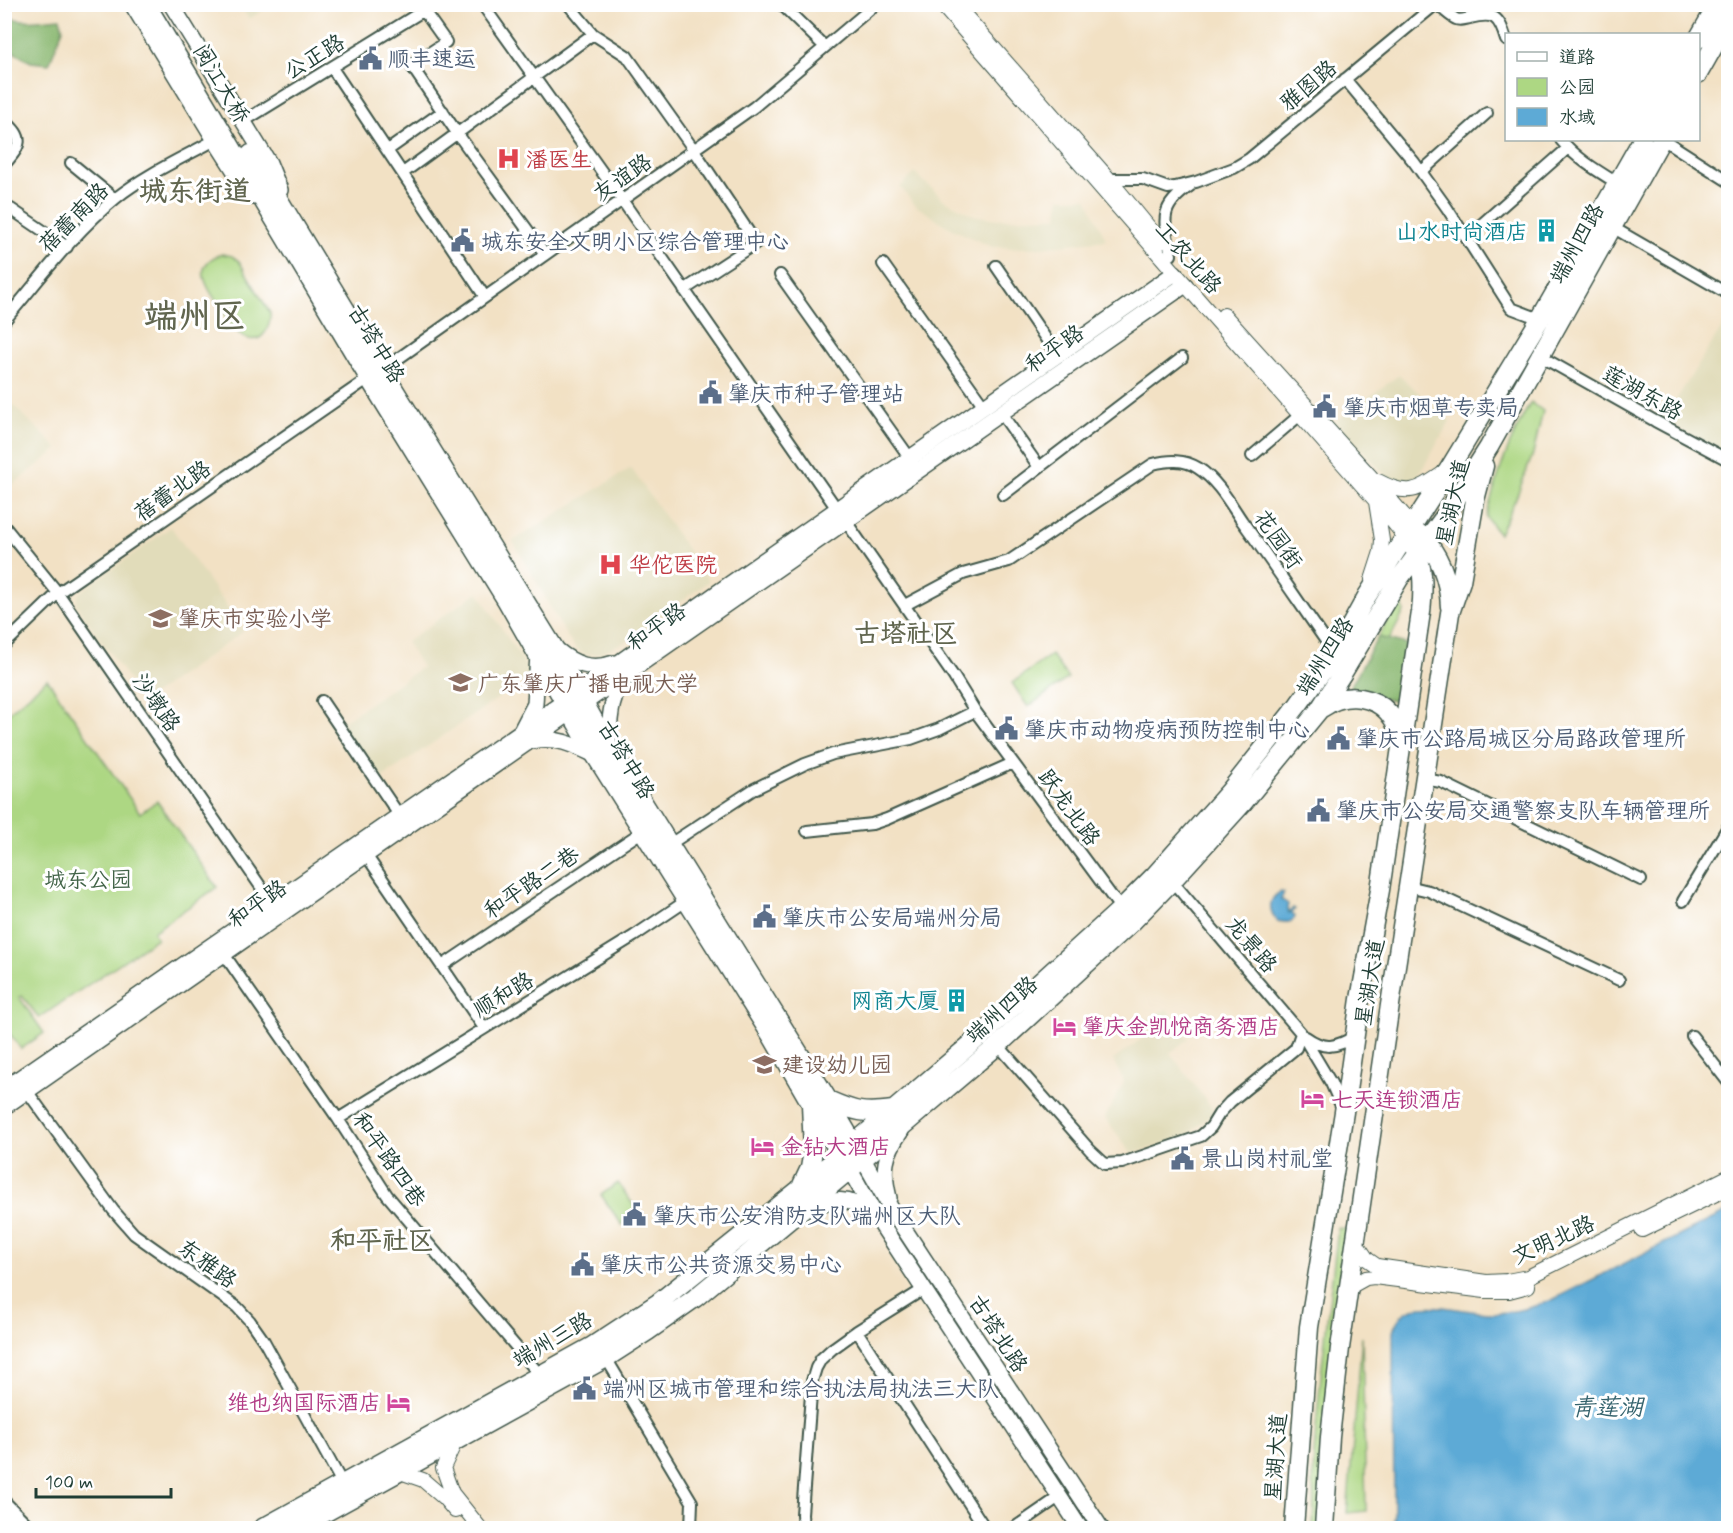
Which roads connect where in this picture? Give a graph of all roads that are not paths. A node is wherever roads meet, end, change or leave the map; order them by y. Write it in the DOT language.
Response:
graph roads {
  1 [pos="132,4"];
  2 [pos="146,4"];
  3 [pos="160,4"];
  4 [pos="171,4"];
  5 [pos="434,4"];
  6 [pos="482,4"];
  7 [pos="568,4"];
  8 [pos="781,4"];
  9 [pos="876,4"];
  10 [pos="941,4"];
  11 [pos="955,4"];
  12 [pos="1436,4"];
  13 [pos="1718,4"];
  14 [pos="424,11"];
  15 [pos="1728,21"];
  16 [pos="593,34"];
  17 [pos="1700,36"];
  18 [pos="1505,37"];
  19 [pos="825,47"];
  20 [pos="332,68"];
  21 [pos="1700,70"];
  22 [pos="534,77"];
  23 [pos="1346,79"];
  24 [pos="443,111"];
  25 [pos="1487,113"];
  26 [pos="4,120"];
  27 [pos="244,121"];
  28 [pos="457,133"];
  29 [pos="215,140"];
  30 [pos="1641,141"];
  31 [pos="1662,141"];
  32 [pos="1665,141"];
  33 [pos="1564,144"];
  34 [pos="388,150"];
  35 [pos="694,150"];
  36 [pos="244,153"];
  37 [pos="71,162"];
  38 [pos="4,165"];
  39 [pos="1420,172"];
  40 [pos="403,173"];
  41 [pos="1109,179"];
  42 [pos="1728,181"];
  43 [pos="1196,182"];
  44 [pos="1617,183"];
  45 [pos="115,199"];
  46 [pos="622,201"];
  47 [pos="4,212"];
  48 [pos="1612,227"];
  49 [pos="289,230"];
  50 [pos="1466,238"];
  51 [pos="67,247"];
  52 [pos="545,254"];
  53 [pos="1171,255"];
  54 [pos="883,264"];
  55 [pos="996,266"];
  56 [pos="780,275"];
  57 [pos="1180,279"];
  58 [pos="684,290"];
  59 [pos="1728,294"];
  60 [pos="485,297"];
  61 [pos="1540,319"];
  62 [pos="4,321"];
  63 [pos="1057,355"];
  64 [pos="1540,356"];
  65 [pos="1182,358"];
  66 [pos="376,374"];
  67 [pos="984,406"];
  68 [pos="1002,413"];
  69 [pos="1300,415"];
  70 [pos="1489,447"];
  71 [pos="1252,456"];
  72 [pos="910,458"];
  73 [pos="1728,460"];
  74 [pos="1039,467"];
  75 [pos="1449,469"];
  76 [pos="1371,477"];
  77 [pos="1468,480"];
  78 [pos="1003,495"];
  79 [pos="1376,500"];
  80 [pos="841,515"];
  81 [pos="4,526"];
  82 [pos="1409,532"];
  83 [pos="1422,547"];
  84 [pos="58,593"];
  85 [pos="1367,596"];
  86 [pos="1422,602"];
  87 [pos="905,605"];
  88 [pos="1450,608"];
  89 [pos="1360,627"];
  90 [pos="4,645"];
  91 [pos="546,651"];
  92 [pos="1335,654"];
  93 [pos="630,664"];
  94 [pos="322,701"];
  95 [pos="575,702"];
  96 [pos="1319,710"];
  97 [pos="975,711"];
  98 [pos="525,737"];
  99 [pos="602,751"];
  100 [pos="1400,756"];
  101 [pos="1013,763"];
  102 [pos="1425,779"];
  103 [pos="399,815"];
  104 [pos="1728,827"];
  105 [pos="643,831"];
  106 [pos="807,831"];
  107 [pos="670,844"];
  108 [pos="366,855"];
  109 [pos="1641,880"];
  110 [pos="1172,881"];
  111 [pos="1408,886"];
  112 [pos="686,901"];
  113 [pos="1683,901"];
  114 [pos="272,903"];
  115 [pos="1121,909"];
  116 [pos="224,954"];
  117 [pos="442,966"];
  118 [pos="1619,980"];
  119 [pos="1040,994"];
  120 [pos="1360,999"];
  121 [pos="1390,1005"];
  122 [pos="484,1028"];
  123 [pos="1301,1033"];
  124 [pos="779,1034"];
  125 [pos="1355,1036"];
  126 [pos="1692,1036"];
  127 [pos="998,1045"];
  128 [pos="1728,1082"];
  129 [pos="4,1089"];
  130 [pos="27,1091"];
  131 [pos="820,1101"];
  132 [pos="4,1107"];
  133 [pos="1344,1112"];
  134 [pos="900,1116"];
  135 [pos="338,1119"];
  136 [pos="852,1157"];
  137 [pos="1728,1177"];
  138 [pos="1728,1188"];
  139 [pos="800,1189"];
  140 [pos="803,1209"];
  141 [pos="893,1212"];
  142 [pos="877,1218"];
  143 [pos="1356,1243"];
  144 [pos="1348,1288"];
  145 [pos="924,1289"];
  146 [pos="857,1331"];
  147 [pos="606,1358"];
  148 [pos="540,1375"];
  149 [pos="455,1442"];
  150 [pos="400,1472"];
  151 [pos="342,1483"];
  152 [pos="1059,1497"];
  153 [pos="4,1501"];
  154 [pos="4,1512"];
  155 [pos="21,1528"];
  156 [pos="31,1528"];
  157 [pos="263,1528"];
  158 [pos="297,1528"];
  159 [pos="471,1528"];
  160 [pos="480,1528"];
  161 [pos="691,1528"];
  162 [pos="803,1528"];
  163 [pos="985,1528"];
  164 [pos="1014,1528"];
  165 [pos="1080,1528"];
  166 [pos="1101,1528"];
  167 [pos="1294,1528"];
  168 [pos="1324,1528"];
  1 -- 29 [label="main road, 古塔中路"];
  2 -- 36 [label="main road, 阅江大桥"];
  3 -- 36 [label="main road, 阅江大桥"];
  4 -- 27 [label="main road, 古塔中路"];
  5 -- 14 [label="street, 公正路"];
  6 -- 22 [label="street, 跃龙北路"];
  7 -- 16 [label="street"];
  8 -- 19 [label="street"];
  9 -- 19 [label="street, 友谊路"];
  10 -- 57 [label="street, 工农北路"];
  11 -- 41 [label="street, 工农北路"];
  12 -- 18 [label="street"];
  12 -- 23 [label="street, 雅图路"];
  13 -- 17 [label="main road"];
  14 -- 20 [label="street, 公正路"];
  14 -- 24 [label="street"];
  15 -- 21 [label="main road"];
  16 -- 22 [label="street"];
  16 -- 35 [label="street"];
  19 -- 35 [label="street, 友谊路"];
  20 -- 27 [label="street, 公正路"];
  20 -- 34 [label="street"];
  22 -- 28 [label="street"];
  22 -- 46 [label="street, 跃龙北路"];
  23 -- 39 [label="street"];
  23 -- 43 [label="street, 雅图路"];
  24 -- 28 [label="street"];
  24 -- 34 [label="street"];
  25 -- 39 [label="street"];
  26 -- 38 [label="street"];
  27 -- 49 [label="main road, 古塔中路"];
  28 -- 40 [label="street"];
  28 -- 52 [label="street"];
  29 -- 45 [label="street, 蓓蕾南路"];
  29 -- 49 [label="main road, 古塔中路"];
  30 -- 44 [label="main road, 端州四路"];
  31 -- 48 [label="main road, 端州四路"];
  32 -- 42 [label="street"];
  33 -- 44 [label="street"];
  33 -- 50 [label="street"];
  34 -- 40 [label="street"];
  35 -- 46 [label="street, 友谊路"];
  35 -- 58 [label="street"];
  36 -- 49 [label="main road, 古塔中路"];
  37 -- 45 [label="street"];
  39 -- 50 [label="street"];
  40 -- 60 [label="street"];
  41 -- 43 [label="street"];
  41 -- 53 [label="street, 工农北路"];
  43 -- 53 [label="street"];
  44 -- 61 [label="main road, 端州四路"];
  45 -- 51 [label="street, 蓓蕾南路"];
  46 -- 52 [label="street, 友谊路"];
  46 -- 58 [label="street, 跃龙北路"];
  47 -- 51 [label="street"];
  48 -- 59 [label="street"];
  48 -- 64 [label="main road, 端州四路"];
  49 -- 66 [label="main road, 古塔中路"];
  50 -- 61 [label="street"];
  51 -- 62 [label="street, 蓓蕾南路"];
  52 -- 60 [label="street, 友谊路"];
  53 -- 76 [label="street, 工农北路"];
  54 -- 67 [label="street"];
  55 -- 63 [label="street"];
  56 -- 72 [label="street"];
  57 -- 63 [label="main road, 和平路"];
  57 -- 68 [label="main road, 和平路"];
  57 -- 69 [label="street, 工农北路"];
  58 -- 80 [label="street, 跃龙北路"];
  60 -- 66 [label="street, 友谊路"];
  61 -- 75 [label="main road, 端州四路"];
  63 -- 67 [label="main road, 和平路"];
  64 -- 70 [label="main road, 端州四路"];
  64 -- 73 [label="street, 莲湖东路"];
  65 -- 74 [label="street"];
  66 -- 84 [label="street, 蓓蕾北路"];
  66 -- 91 [label="main road, 古塔中路"];
  67 -- 72 [label="main road, 和平路"];
  68 -- 74 [label="street"];
  68 -- 80 [label="main road, 和平路"];
  69 -- 71 [label="street"];
  69 -- 79 [label="street, 工农北路"];
  70 -- 77 [label="main road, 端州四路"];
  70 -- 88 [label="main road, 星湖大道"];
  72 -- 80 [label="main road, 和平路"];
  74 -- 78 [label="street"];
  75 -- 76 [label="street"];
  75 -- 77 [label="main road"];
  75 -- 82 [label="main road, 端州四路"];
  76 -- 82 [label="street, 工农北路"];
  77 -- 83 [label="main road, 端州四路"];
  79 -- 82 [label="street, 工农北路"];
  79 -- 85 [label="street"];
  80 -- 87 [label="street, 跃龙北路"];
  80 -- 93 [label="main road, 和平路"];
  81 -- 84 [label="street, 沙墩路"];
  82 -- 83 [label="main road, 星湖大道"];
  82 -- 85 [label="main road, 端州四路"];
  83 -- 86 [label="main road, 星湖大道"];
  83 -- 88 [label="main road"];
  83 -- 89 [label="main road, 端州四路"];
  84 -- 90 [label="street, 蓓蕾北路"];
  84 -- 114 [label="street, 沙墩路"];
  85 -- 89 [label="main road, 端州四路"];
  86 -- 88 [label="main road"];
  86 -- 100 [label="main road, 星湖大道"];
  87 -- 92 [label="street, 花园街"];
  87 -- 97 [label="street, 跃龙北路"];
  88 -- 102 [label="main road, 星湖大道"];
  89 -- 92 [label="main road, 端州四路"];
  89 -- 96 [label="main road, 端州四路"];
  91 -- 93 [label="main road"];
  91 -- 95 [label="main road, 古塔中路"];
  91 -- 98 [label="main road"];
  92 -- 115 [label="main road, 端州四路"];
  93 -- 95 [label="main road, 和平路"];
  93 -- 99 [label="main road"];
  94 -- 103 [label="street"];
  95 -- 98 [label="main road, 和平路"];
  95 -- 99 [label="main road, 古塔中路"];
  96 -- 100 [label="main road"];
  96 -- 110 [label="main road, 端州四路"];
  97 -- 101 [label="street, 跃龙北路"];
  97 -- 107 [label="street"];
  98 -- 99 [label="main road"];
  98 -- 103 [label="main road, 和平路"];
  98 -- 108 [label="main road, 和平路"];
  99 -- 105 [label="main road, 古塔中路"];
  99 -- 107 [label="main road, 古塔中路"];
  100 -- 120 [label="main road, 星湖大道"];
  101 -- 106 [label="street"];
  101 -- 115 [label="street, 跃龙北路"];
  102 -- 109 [label="street"];
  102 -- 111 [label="main road, 星湖大道"];
  103 -- 114 [label="main road, 和平路"];
  104 -- 113 [label="street"];
  105 -- 112 [label="main road, 古塔中路"];
  105 -- 117 [label="street, 和平路二巷"];
  107 -- 124 [label="main road, 古塔中路"];
  108 -- 116 [label="main road, 和平路"];
  108 -- 117 [label="street"];
  110 -- 119 [label="main road, 端州四路"];
  110 -- 123 [label="street, 龙景路"];
  111 -- 118 [label="street"];
  111 -- 121 [label="main road, 星湖大道"];
  112 -- 122 [label="street, 顺和路"];
  112 -- 124 [label="main road, 古塔中路"];
  114 -- 129 [label="main road, 和平路"];
  115 -- 119 [label="main road, 端州四路"];
  116 -- 130 [label="main road, 和平路"];
  116 -- 135 [label="street, 和平路四巷"];
  117 -- 122 [label="street"];
  119 -- 127 [label="main road, 端州四路"];
  119 -- 134 [label="main road, 端州四路"];
  120 -- 121 [label="main road"];
  120 -- 125 [label="main road, 星湖大道"];
  121 -- 143 [label="main road, 星湖大道"];
  122 -- 135 [label="street, 顺和路"];
  123 -- 125 [label="street"];
  123 -- 127 [label="street"];
  123 -- 133 [label="street"];
  124 -- 131 [label="main road, 古塔中路"];
  125 -- 133 [label="main road, 星湖大道"];
  126 -- 128 [label="street"];
  127 -- 134 [label="main road, 端州四路"];
  130 -- 132 [label="main road, 和平路"];
  130 -- 151 [label="street, 东雅路"];
  131 -- 134 [label="main road"];
  131 -- 136 [label="main road, 古塔中路"];
  131 -- 139 [label="main road"];
  133 -- 167 [label="main road, 星湖大道"];
  134 -- 136 [label="main road, 端州四路"];
  134 -- 141 [label="main road"];
  135 -- 148 [label="street, 和平路四巷"];
  136 -- 139 [label="main road, 端州三路"];
  136 -- 140 [label="main road, 端州三路"];
  136 -- 141 [label="main road, 古塔北路"];
  136 -- 142 [label="main road, 古塔北路"];
  137 -- 143 [label="street, 文明北路"];
  138 -- 144 [label="street, 文明北路"];
  139 -- 148 [label="main road, 端州三路"];
  140 -- 142 [label="main road"];
  140 -- 147 [label="main road, 端州三路"];
  141 -- 166 [label="main road, 古塔北路"];
  142 -- 145 [label="main road, 古塔北路"];
  143 -- 144 [label="main road, 星湖大道"];
  144 -- 168 [label="main road, 星湖大道"];
  145 -- 146 [label="street"];
  145 -- 152 [label="main road, 古塔北路"];
  146 -- 162 [label="street"];
  146 -- 163 [label="street"];
  147 -- 149 [label="main road, 端州三路"];
  147 -- 161 [label="street"];
  148 -- 151 [label="main road, 端州三路"];
  149 -- 150 [label="main road, 端州三路"];
  149 -- 160 [label="street"];
  150 -- 158 [label="main road, 端州三路"];
  150 -- 159 [label="street"];
  151 -- 157 [label="main road, 端州三路"];
  152 -- 164 [label="street"];
  152 -- 165 [label="main road, 古塔北路"];
  153 -- 156 [label="street"];
  154 -- 155 [label="street"];
}
